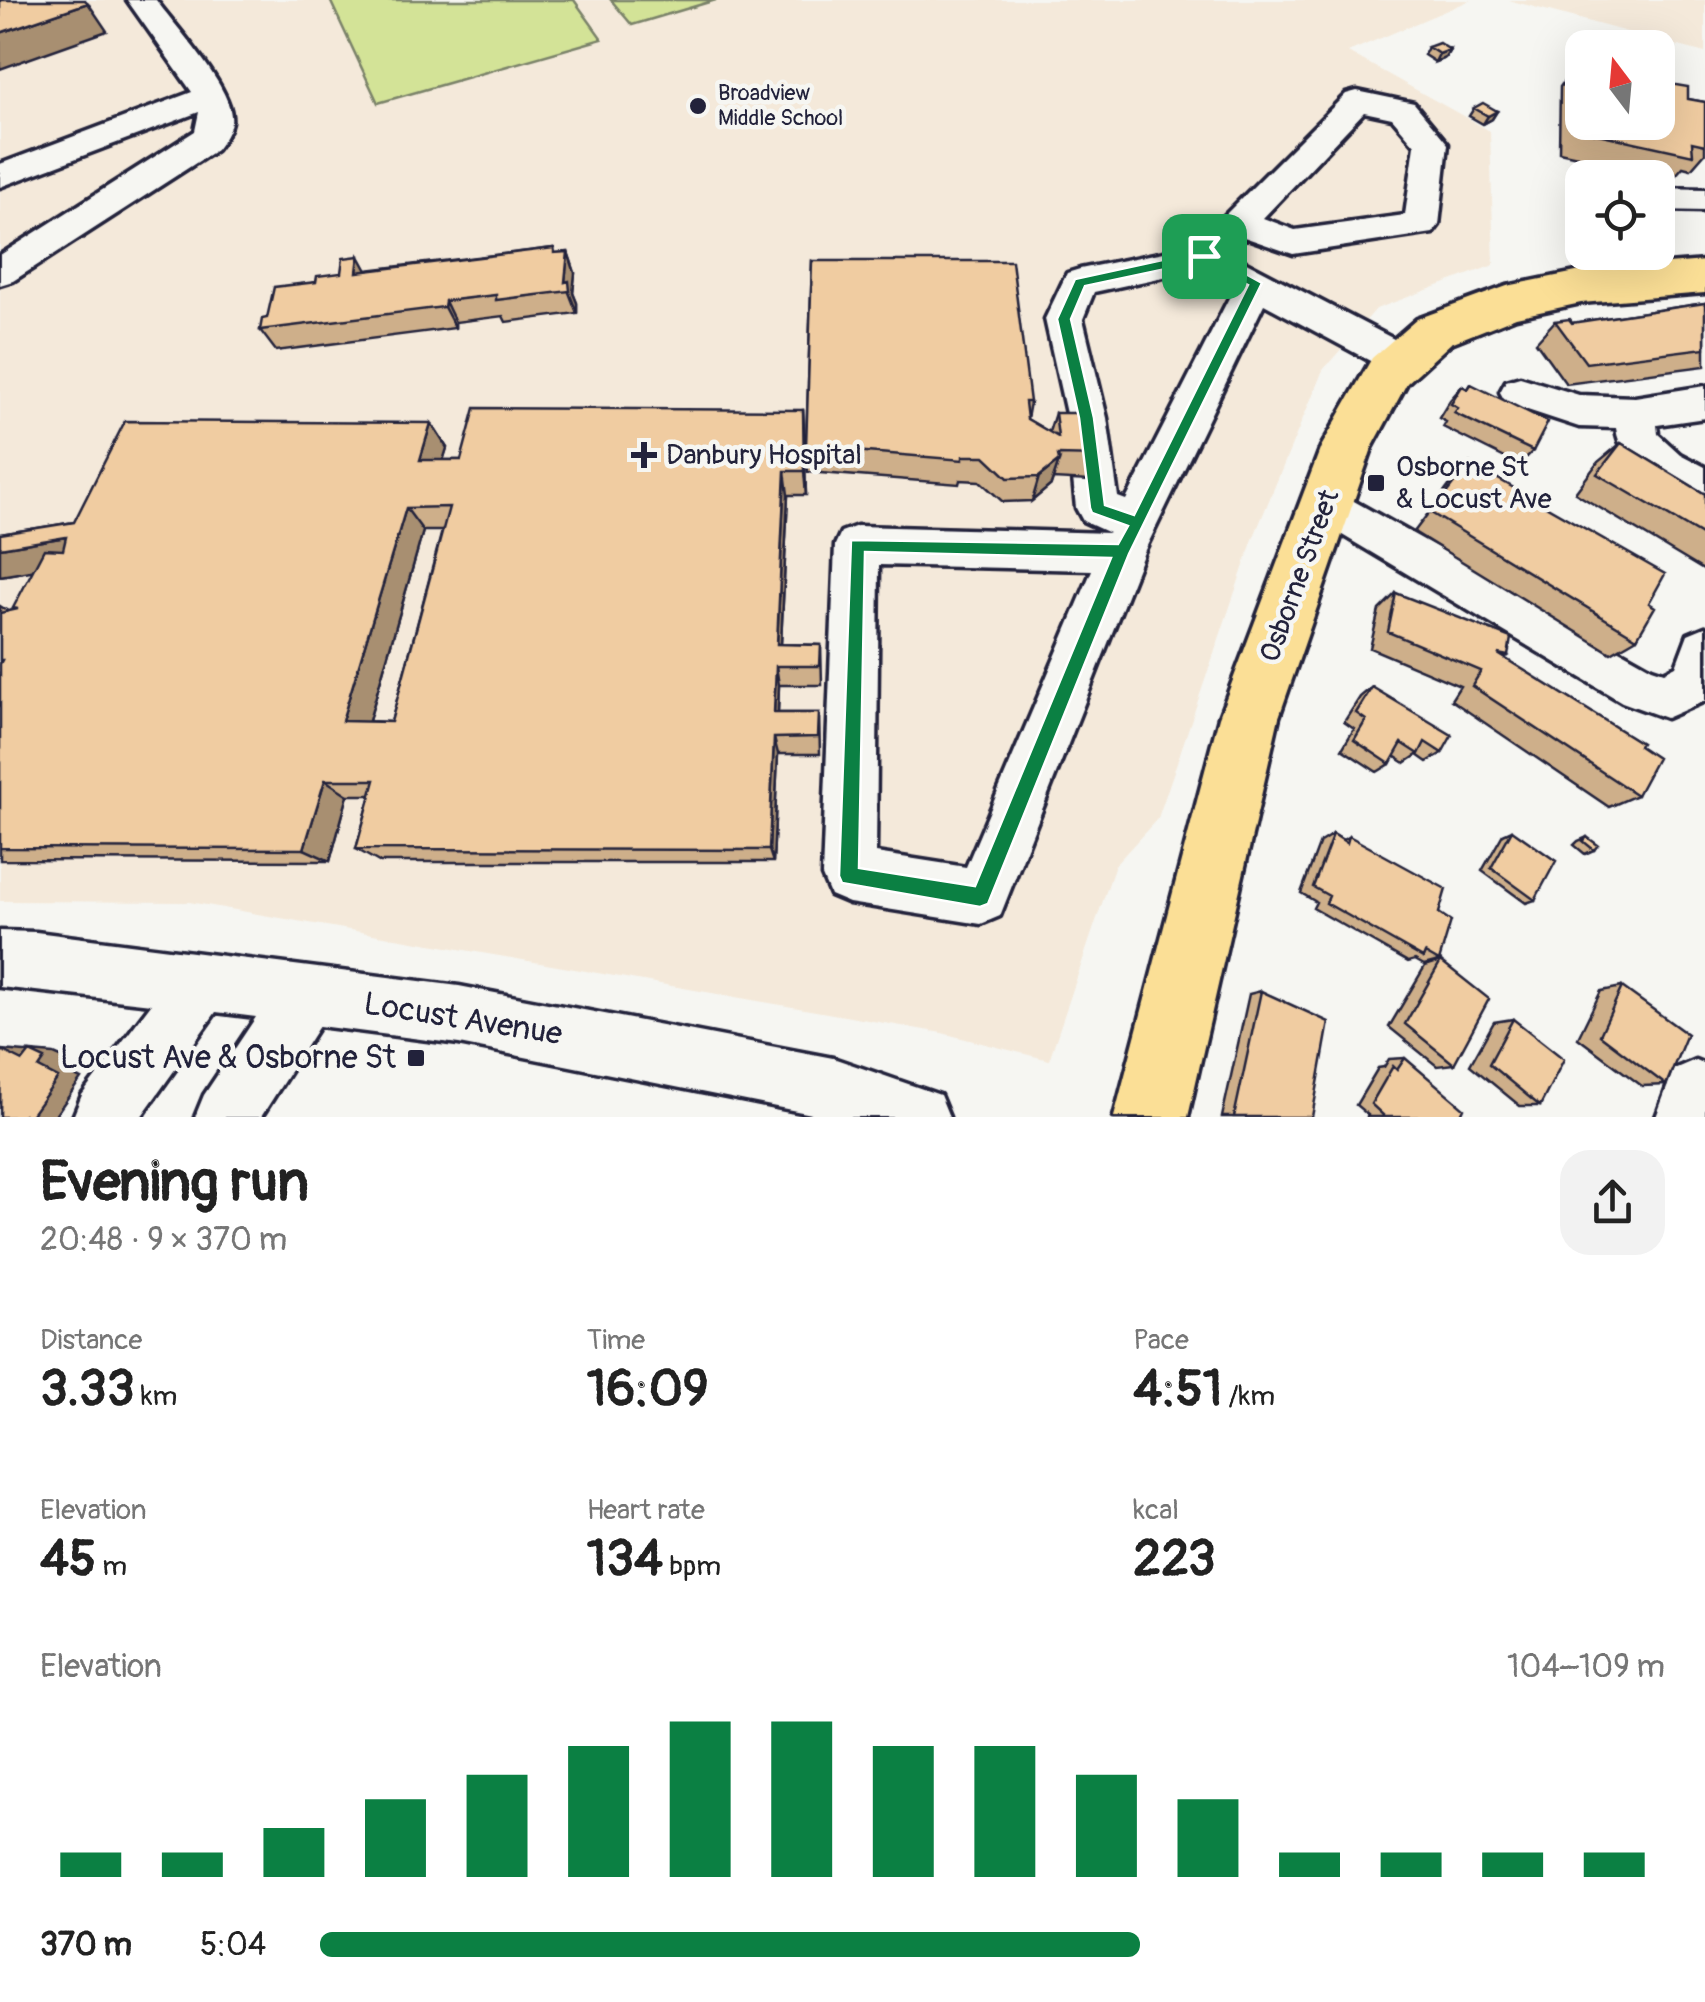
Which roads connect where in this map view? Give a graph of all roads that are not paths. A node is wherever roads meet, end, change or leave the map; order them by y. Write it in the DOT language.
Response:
graph roads {
  1 [pos="141,0"];
  2 [pos="212,96"];
  3 [pos="0,176"];
  4 [pos="1675,199"];
  5 [pos="1705,200"];
  6 [pos="1238,222"];
  7 [pos="1204,256"];
  8 [pos="1608,270"];
  9 [pos="1622,270"];
  10 [pos="0,272"];
  11 [pos="1705,277"];
  12 [pos="1255,283"];
  13 [pos="1401,360"];
  14 [pos="1520,392"];
  15 [pos="1705,402"];
  16 [pos="1635,413"];
  17 [pos="1705,488"];
  18 [pos="1327,504"];
  19 [pos="1130,537"];
  20 [pos="1705,649"];
  21 [pos="0,960"];
  22 [pos="203,982"];
  23 [pos="305,994"];
  24 [pos="104,1117"];
  25 [pos="226,1117"];
  26 [pos="918,1117"];
  27 [pos="1151,1117"];
  1 -- 2 [label="street"];
  2 -- 3 [label="street"];
  2 -- 10 [label="street"];
  4 -- 5 [label="street"];
  6 -- 6 [label="street"];
  6 -- 7 [label="street"];
  7 -- 12 [label="street"];
  7 -- 19 [label="street"];
  8 -- 13 [label="main road, Osborne Street"];
  9 -- 11 [label="main road, Osborne Street"];
  12 -- 13 [label="street"];
  12 -- 19 [label="street"];
  13 -- 18 [label="main road, Osborne Street"];
  14 -- 16 [label="street"];
  15 -- 16 [label="street"];
  16 -- 17 [label="street"];
  18 -- 20 [label="street"];
  18 -- 27 [label="main road, Osborne Street"];
  19 -- 19 [label="street"];
  21 -- 22 [label="street, Locust Avenue"];
  22 -- 23 [label="street, Locust Avenue"];
  22 -- 24 [label="street"];
  23 -- 25 [label="street"];
  23 -- 26 [label="street, Locust Avenue"];
}
